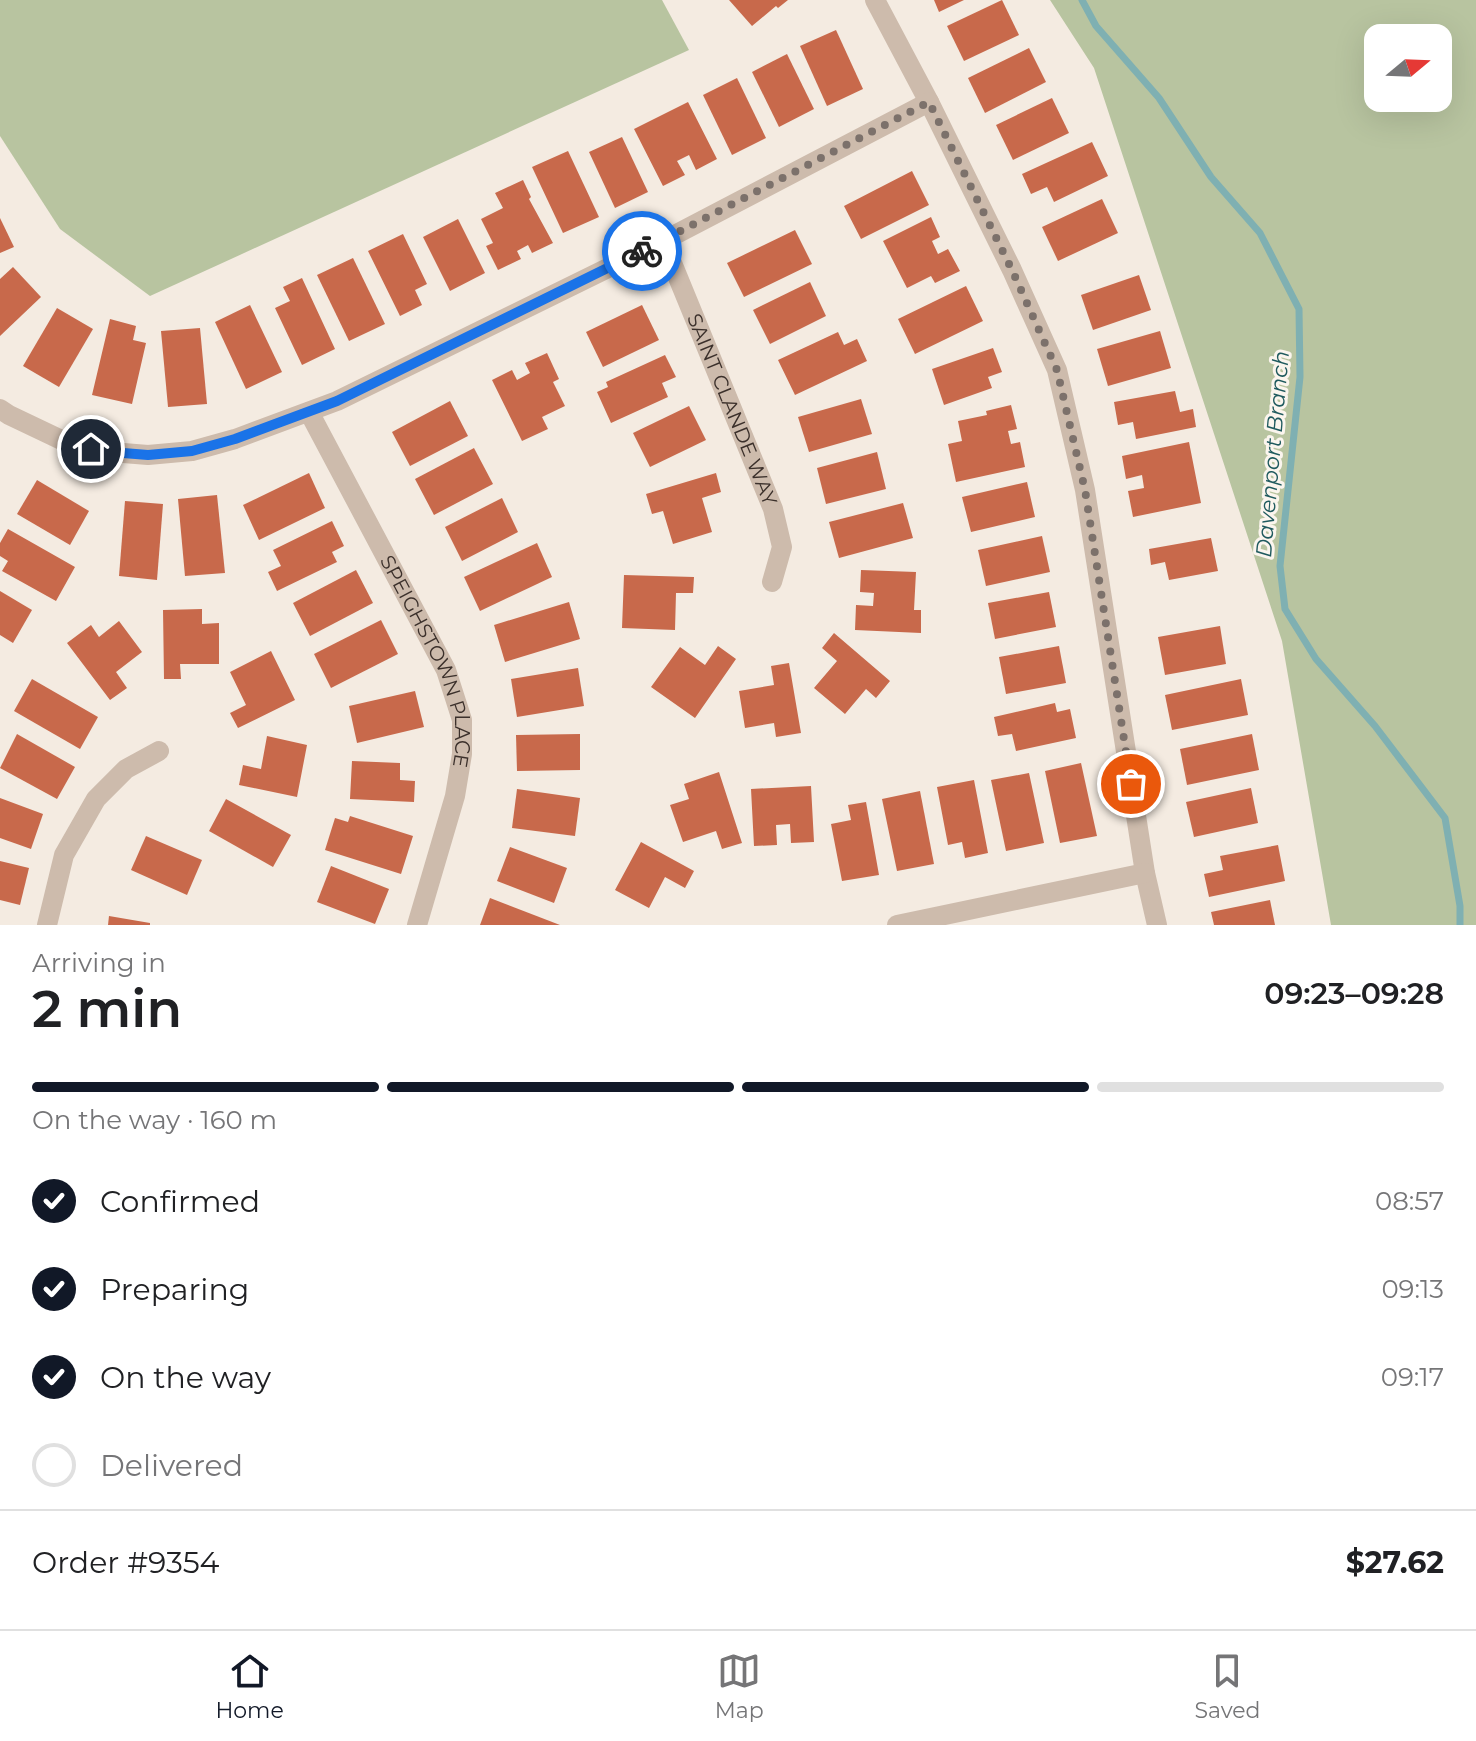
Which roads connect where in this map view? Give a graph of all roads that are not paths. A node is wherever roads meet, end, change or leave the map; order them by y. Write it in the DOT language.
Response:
graph roads {
  1 [pos="875,0"];
  2 [pos="929,102"];
  3 [pos="663,241"];
  4 [pos="309,412"];
  5 [pos="3,419"];
  6 [pos="772,582"];
  7 [pos="159,751"];
  8 [pos="1145,873"];
  9 [pos="47,925"];
  10 [pos="417,925"];
  11 [pos="897,925"];
  12 [pos="1157,925"];
  1 -- 2 [label="street"];
  2 -- 3 [label="street"];
  2 -- 8 [label="street"];
  3 -- 4 [label="street"];
  3 -- 6 [label="street, SAINT CLANDE WAY"];
  4 -- 5 [label="street"];
  4 -- 10 [label="street, SPEIGHSTOWN PLACE"];
  7 -- 9 [label="street"];
  8 -- 11 [label="street"];
  8 -- 12 [label="street"];
}
